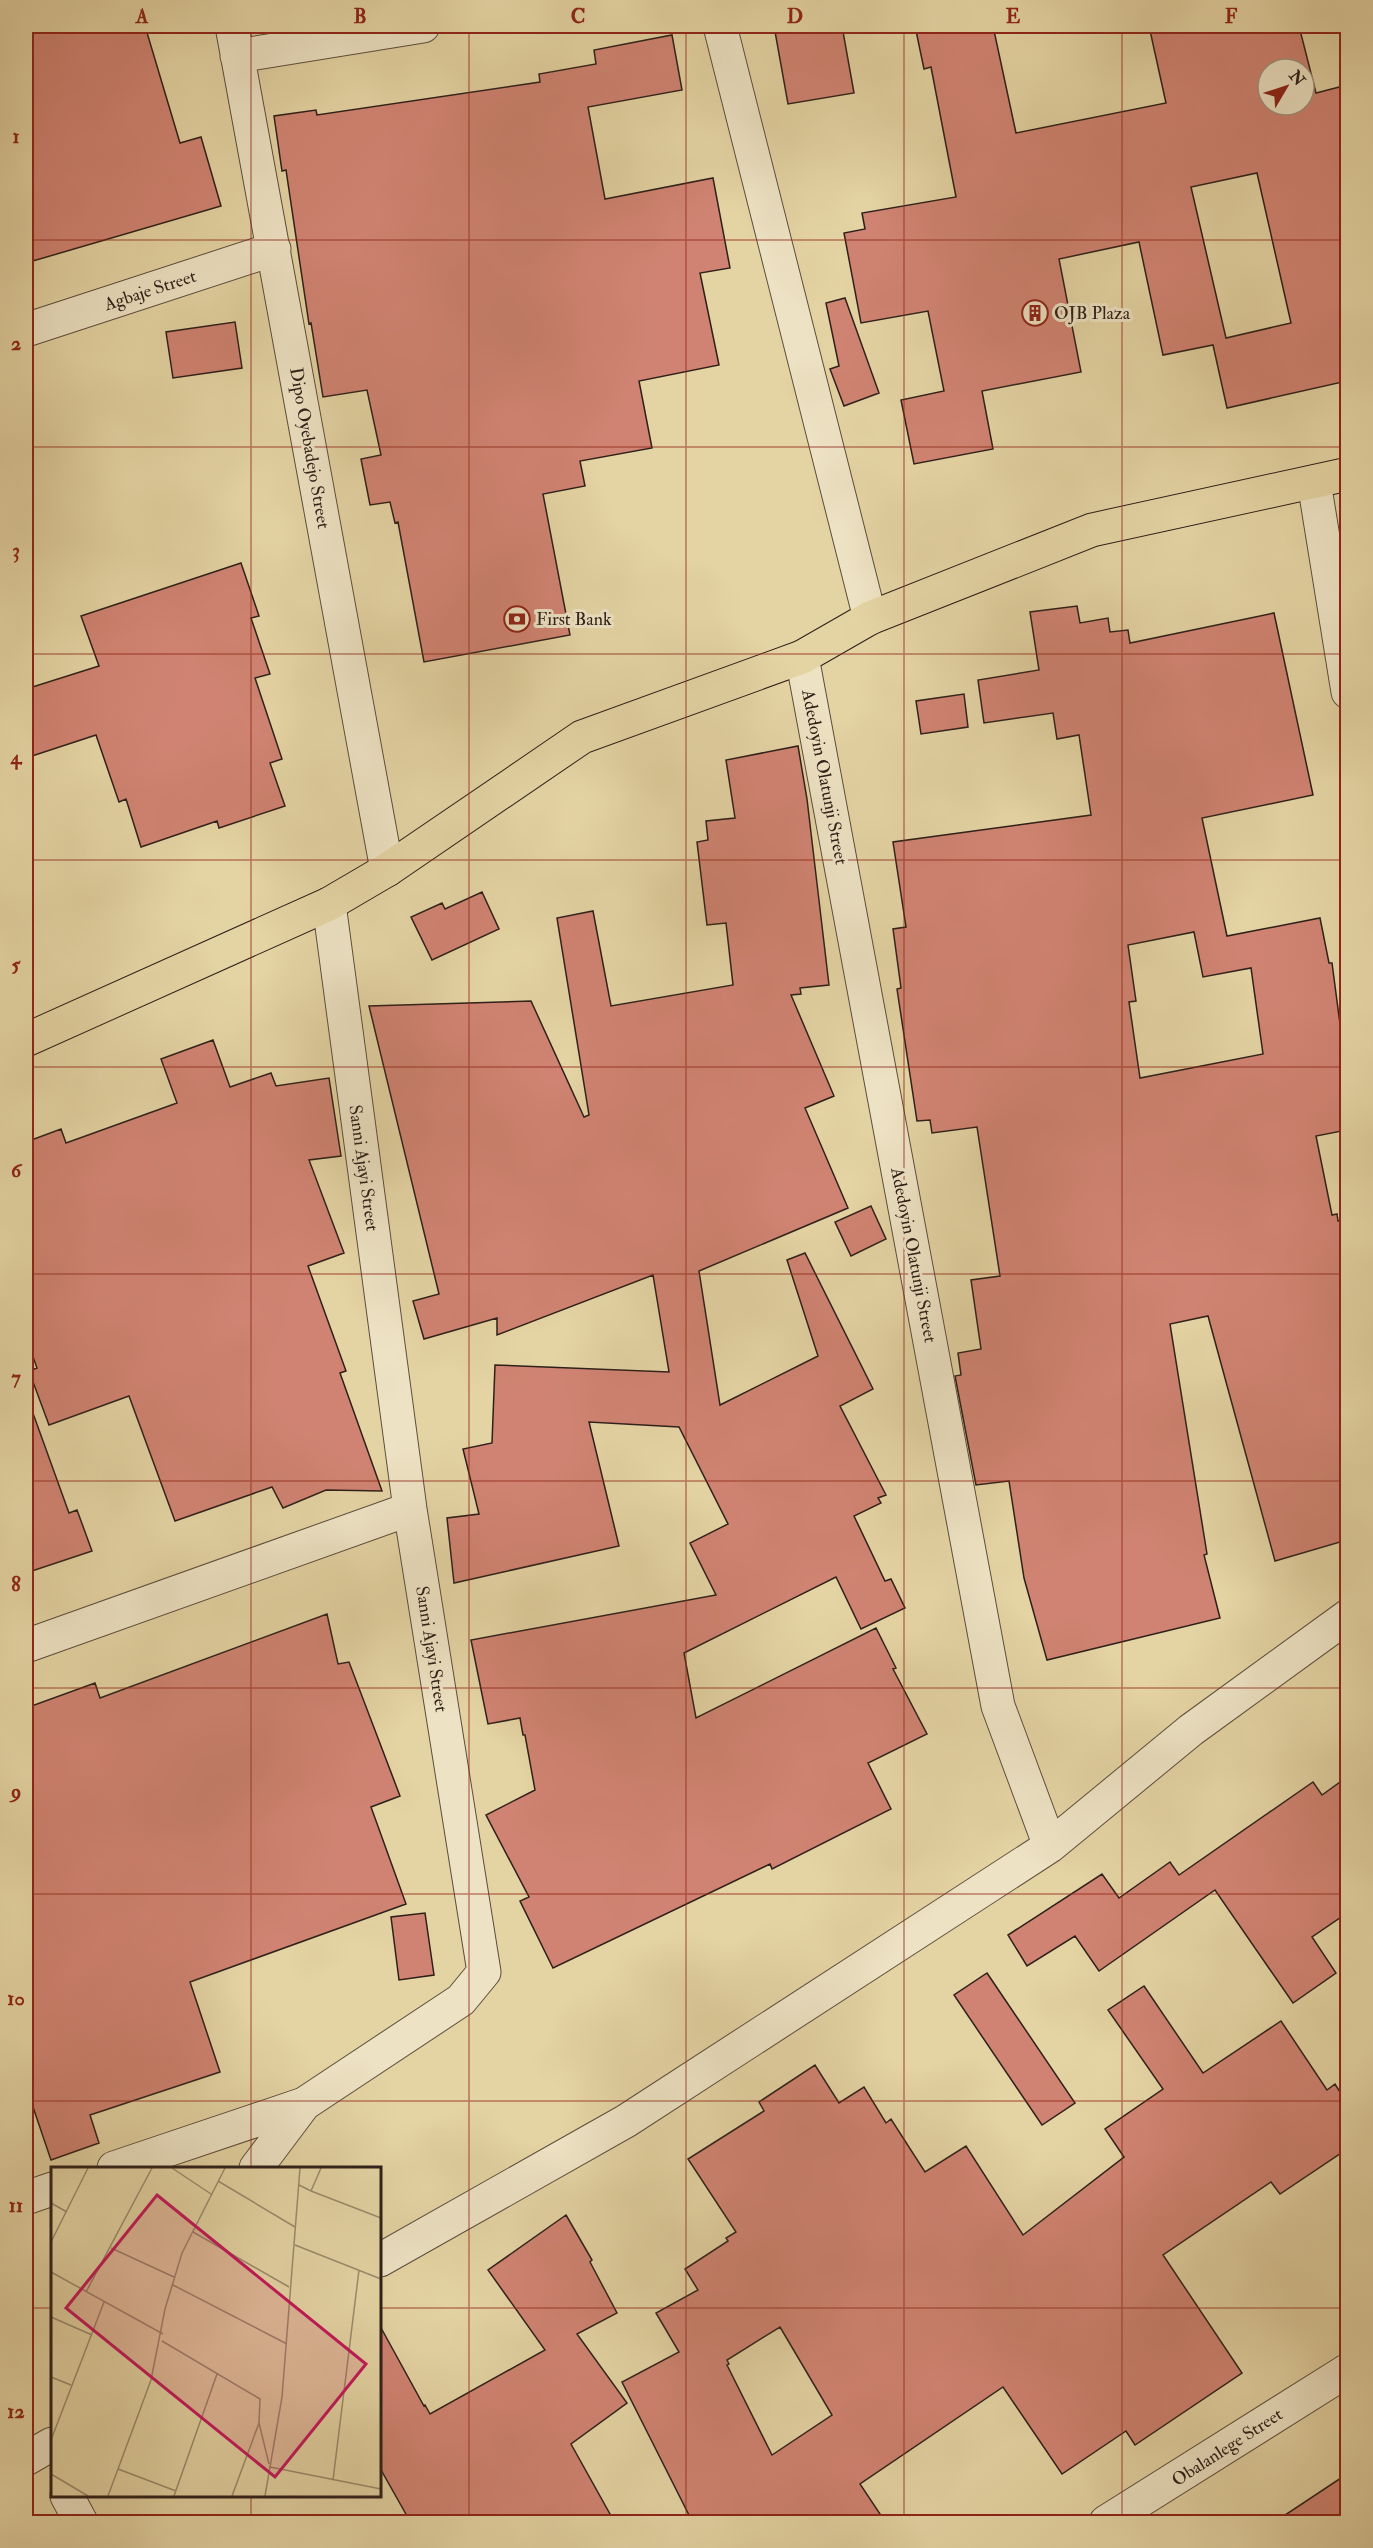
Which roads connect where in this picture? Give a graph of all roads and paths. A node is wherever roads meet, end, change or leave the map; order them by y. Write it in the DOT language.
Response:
graph roads {
  1 [pos="423,26"];
  2 [pos="720,26"];
  3 [pos="234,41"];
  4 [pos="274,249"];
  5 [pos="26,330"];
  6 [pos="1347,474"];
  7 [pos="1314,482"];
  8 [pos="870,618"];
  9 [pos="802,657"];
  10 [pos="1347,692"];
  11 [pos="387,870"];
  12 [pos="329,904"];
  13 [pos="26,1040"];
  14 [pos="410,1509"];
  15 [pos="1347,1616"];
  16 [pos="26,1646"];
  17 [pos="1050,1846"];
  18 [pos="304,2104"];
  19 [pos="120,2167"];
  20 [pos="257,2167"];
  21 [pos="51,2189"];
  22 [pos="26,2198"];
  23 [pos="381,2259"];
  24 [pos="1347,2370"];
  25 [pos="68,2497"];
  26 [pos="81,2523"];
  27 [pos="1106,2523"];
  1 -- 3 [label="street"];
  2 -- 8 [label="street"];
  3 -- 4 [label="street, Dipo Oyebadejo Street"];
  4 -- 5 [label="street, Agbaje Street"];
  4 -- 11 [label="street, Dipo Oyebadejo Street"];
  6 -- 7 [label="main road"];
  7 -- 8 [label="main road"];
  7 -- 10 [label="street"];
  8 -- 9 [label="main road"];
  9 -- 11 [label="main road"];
  9 -- 17 [label="street, Adedoyin Olatunji Street"];
  11 -- 12 [label="main road"];
  12 -- 13 [label="main road"];
  12 -- 14 [label="street, Sanni Ajayi Street"];
  14 -- 16 [label="street"];
  14 -- 18 [label="street, Sanni Ajayi Street"];
  15 -- 17 [label="street"];
  17 -- 23 [label="street"];
  18 -- 19 [label="street, Sanni Ajayi Street"];
  18 -- 20 [label="street"];
  21 -- 22 [label="street"];
  24 -- 27 [label="street, Obalanlege Street"];
  25 -- 26 [label="street"];
}
